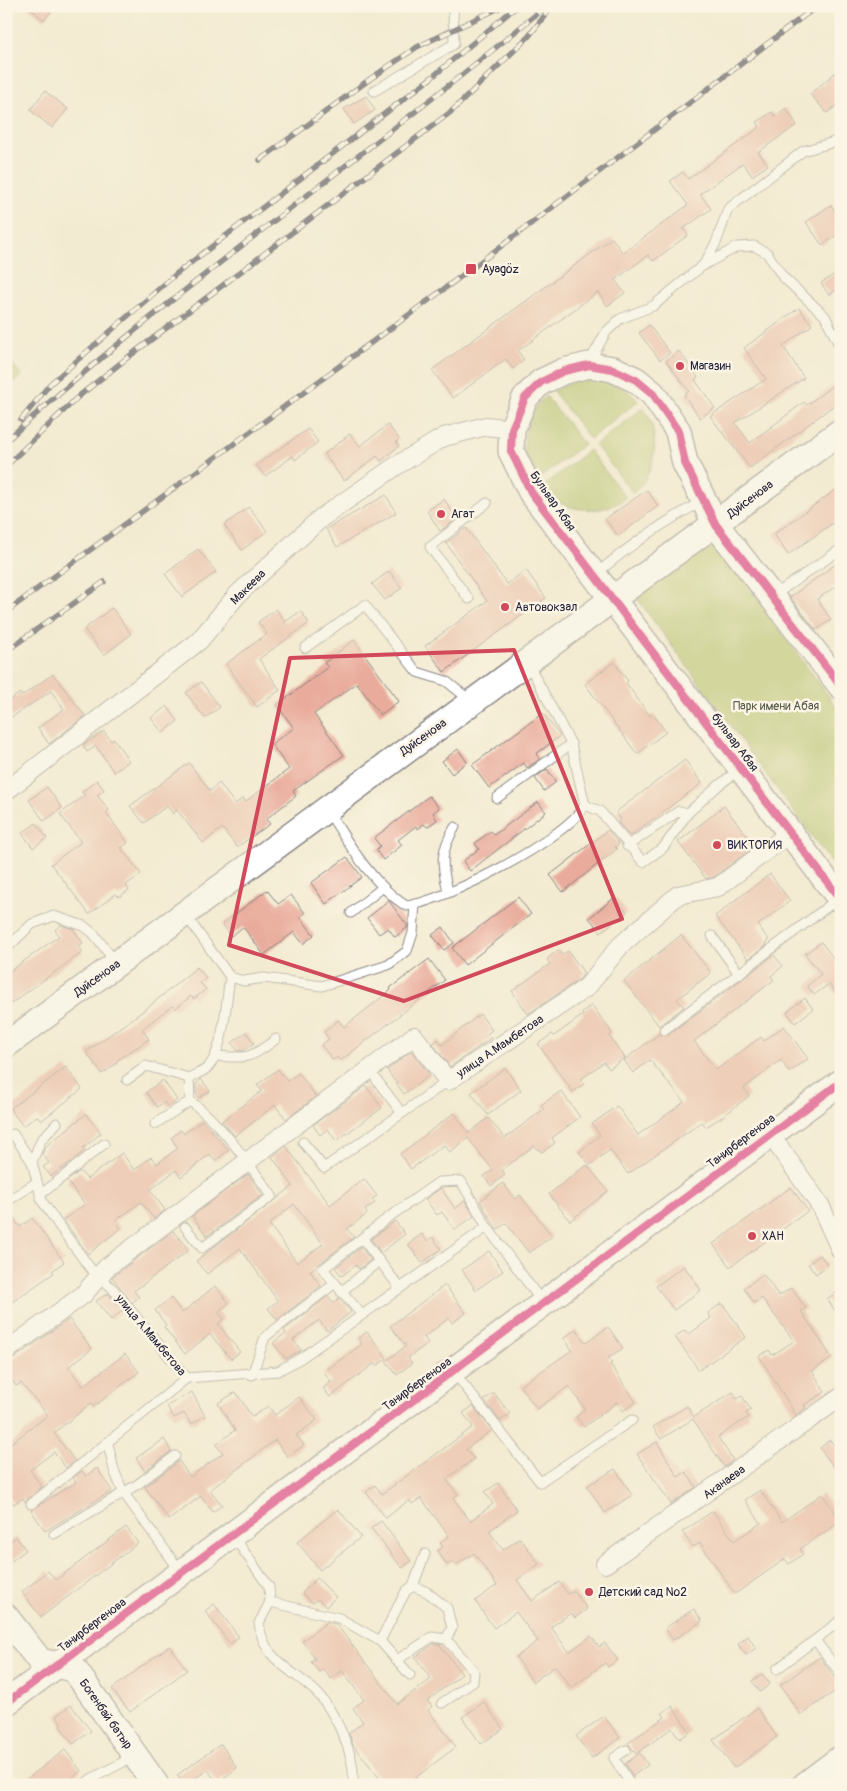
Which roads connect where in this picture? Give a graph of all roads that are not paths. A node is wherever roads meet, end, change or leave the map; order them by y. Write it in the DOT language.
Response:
graph roads {
  1 [pos="453,6"];
  2 [pos="374,91"];
  3 [pos="841,140"];
  4 [pos="702,266"];
  5 [pos="841,349"];
  6 [pos="589,364"];
  7 [pos="512,429"];
  8 [pos="841,431"];
  9 [pos="703,501"];
  10 [pos="488,503"];
  11 [pos="716,525"];
  12 [pos="841,549"];
  13 [pos="594,576"];
  14 [pos="772,597"];
  15 [pos="469,599"];
  16 [pos="611,599"];
  17 [pos="305,648"];
  18 [pos="526,661"];
  19 [pos="841,686"];
  20 [pos="472,701"];
  21 [pos="571,744"];
  22 [pos="741,769"];
  23 [pos="6,791"];
  24 [pos="497,798"];
  25 [pos="586,805"];
  26 [pos="326,809"];
  27 [pos="688,813"];
  28 [pos="455,827"];
  29 [pos="790,833"];
  30 [pos="627,846"];
  31 [pos="383,887"];
  32 [pos="448,891"];
  33 [pos="840,899"];
  34 [pos="415,904"];
  35 [pos="185,913"];
  36 [pos="351,913"];
  37 [pos="712,936"];
  38 [pos="6,949"];
  39 [pos="116,964"];
  40 [pos="739,974"];
  41 [pos="230,977"];
  42 [pos="664,1030"];
  43 [pos="276,1039"];
  44 [pos="6,1045"];
  45 [pos="216,1056"];
  46 [pos="189,1078"];
  47 [pos="376,1079"];
  48 [pos="127,1080"];
  49 [pos="448,1081"];
  50 [pos="841,1082"];
  51 [pos="190,1101"];
  52 [pos="401,1112"];
  53 [pos="57,1123"];
  54 [pos="155,1124"];
  55 [pos="13,1134"];
  56 [pos="770,1134"];
  57 [pos="303,1142"];
  58 [pos="104,1144"];
  59 [pos="246,1160"];
  60 [pos="32,1162"];
  61 [pos="37,1182"];
  62 [pos="40,1194"];
  63 [pos="6,1202"];
  64 [pos="185,1227"];
  65 [pos="487,1227"];
  66 [pos="362,1238"];
  67 [pos="841,1251"];
  68 [pos="379,1261"];
  69 [pos="100,1277"];
  70 [pos="334,1284"];
  71 [pos="400,1288"];
  72 [pos="341,1292"];
  73 [pos="544,1304"];
  74 [pos="362,1315"];
  75 [pos="6,1351"];
  76 [pos="454,1371"];
  77 [pos="252,1374"];
  78 [pos="187,1378"];
  79 [pos="841,1398"];
  80 [pos="632,1420"];
  81 [pos="108,1444"];
  82 [pos="175,1456"];
  83 [pos="123,1492"];
  84 [pos="31,1504"];
  85 [pos="54,1534"];
  86 [pos="232,1534"];
  87 [pos="425,1554"];
  88 [pos="605,1564"];
  89 [pos="181,1572"];
  90 [pos="414,1586"];
  91 [pos="270,1602"];
  92 [pos="6,1617"];
  93 [pos="841,1620"];
  94 [pos="446,1639"];
  95 [pos="815,1640"];
  96 [pos="380,1641"];
  97 [pos="397,1660"];
  98 [pos="57,1665"];
  99 [pos="777,1668"];
  100 [pos="841,1674"];
  101 [pos="410,1675"];
  102 [pos="6,1703"];
  103 [pos="442,1703"];
  104 [pos="626,1750"];
  105 [pos="135,1755"];
  106 [pos="841,1758"];
  107 [pos="84,1785"];
  108 [pos="156,1785"];
  109 [pos="352,1785"];
  110 [pos="631,1785"];
  111 [pos="804,1785"];
  1 -- 2 [label="lane"];
  3 -- 4 [label="lane"];
  4 -- 5 [label="lane"];
  4 -- 6 [label="lane"];
  6 -- 7 [label="street, Бульвар Абая"];
  6 -- 9 [label="street"];
  7 -- 13 [label="street, Бульвар Абая"];
  7 -- 23 [label="street, Макеева"];
  8 -- 11 [label="street, Дуйсенова"];
  9 -- 11 [label="street"];
  9 -- 13 [label="lane"];
  10 -- 15 [label="lane"];
  11 -- 14 [label="street"];
  11 -- 16 [label="street, Дуйсенова"];
  12 -- 14 [label="lane"];
  13 -- 16 [label="street, Бульвар Абая"];
  14 -- 19 [label="street"];
  16 -- 18 [label="street, Дуйсенова"];
  16 -- 22 [label="street, бульвар Абая"];
  17 -- 20 [label="lane"];
  18 -- 20 [label="street, Дуйсенова"];
  18 -- 21 [label="lane"];
  20 -- 26 [label="street, Дуйсенова"];
  21 -- 24 [label="lane"];
  21 -- 25 [label="lane"];
  22 -- 27 [label="lane"];
  22 -- 29 [label="street, бульвар Абая"];
  25 -- 30 [label="lane"];
  25 -- 32 [label="lane"];
  26 -- 31 [label="lane"];
  26 -- 35 [label="street, Дуйсенова"];
  27 -- 30 [label="lane"];
  27 -- 30 [label="lane"];
  28 -- 32 [label="lane"];
  29 -- 33 [label="street, бульвар Абая"];
  29 -- 49 [label="street, улица А.Мамбетова"];
  31 -- 34 [label="lane"];
  31 -- 36 [label="lane"];
  32 -- 34 [label="lane"];
  33 -- 40 [label="lane"];
  34 -- 41 [label="lane"];
  35 -- 39 [label="street, Дуйсенова"];
  35 -- 41 [label="lane"];
  37 -- 40 [label="lane"];
  38 -- 39 [label="lane"];
  39 -- 44 [label="street, Дуйсенова"];
  40 -- 42 [label="lane"];
  41 -- 45 [label="lane"];
  43 -- 45 [label="lane"];
  45 -- 46 [label="lane"];
  46 -- 48 [label="lane"];
  46 -- 51 [label="lane"];
  47 -- 52 [label="lane"];
  49 -- 52 [label="lane"];
  49 -- 59 [label="street, улица А.Мамбетова"];
  50 -- 56 [label="street, Танирбергенова"];
  51 -- 54 [label="lane"];
  51 -- 59 [label="lane"];
  52 -- 57 [label="lane"];
  53 -- 60 [label="lane"];
  55 -- 60 [label="lane"];
  56 -- 67 [label="street"];
  56 -- 73 [label="street, Танирбергенова"];
  58 -- 62 [label="lane"];
  59 -- 64 [label="lane"];
  59 -- 69 [label="street, улица А.Мамбетова"];
  60 -- 61 [label="lane"];
  61 -- 62 [label="lane"];
  61 -- 63 [label="lane"];
  62 -- 69 [label="lane"];
  65 -- 66 [label="lane"];
  65 -- 71 [label="lane, улица А.Мамбетова"];
  65 -- 73 [label="lane"];
  66 -- 68 [label="lane"];
  66 -- 70 [label="lane"];
  68 -- 71 [label="lane"];
  68 -- 72 [label="lane"];
  69 -- 75 [label="street, улица А.Мамбетова"];
  69 -- 78 [label="lane, улица А.Мамбетова"];
  70 -- 72 [label="lane"];
  70 -- 77 [label="lane"];
  71 -- 74 [label="lane, улица А.Мамбетова"];
  72 -- 74 [label="lane"];
  73 -- 76 [label="street, Танирбергенова"];
  74 -- 77 [label="lane, улица А.Мамбетова"];
  76 -- 80 [label="lane"];
  76 -- 86 [label="street, Танирбергенова"];
  77 -- 78 [label="lane, улица А.Мамбетова"];
  78 -- 81 [label="lane"];
  79 -- 88 [label="street, Аканаева"];
  81 -- 83 [label="lane"];
  81 -- 84 [label="lane"];
  82 -- 83 [label="lane"];
  83 -- 85 [label="lane"];
  83 -- 89 [label="lane"];
  86 -- 89 [label="street, Танирбергенова"];
  86 -- 91 [label="lane"];
  87 -- 90 [label="lane"];
  89 -- 98 [label="street, Танирбергенова"];
  90 -- 94 [label="lane"];
  90 -- 96 [label="lane"];
  91 -- 96 [label="lane"];
  91 -- 109 [label="lane"];
  92 -- 98 [label="street, Богенбай батыр"];
  93 -- 95 [label="lane"];
  94 -- 97 [label="lane"];
  94 -- 103 [label="lane"];
  95 -- 99 [label="lane"];
  95 -- 100 [label="lane"];
  96 -- 97 [label="lane"];
  97 -- 101 [label="lane"];
  98 -- 102 [label="street, Танирбергенова"];
  98 -- 105 [label="street, Богенбай батыр"];
  104 -- 110 [label="lane"];
  105 -- 107 [label="lane"];
  105 -- 108 [label="street, Богенбай батыр"];
  106 -- 111 [label="street"];
}
